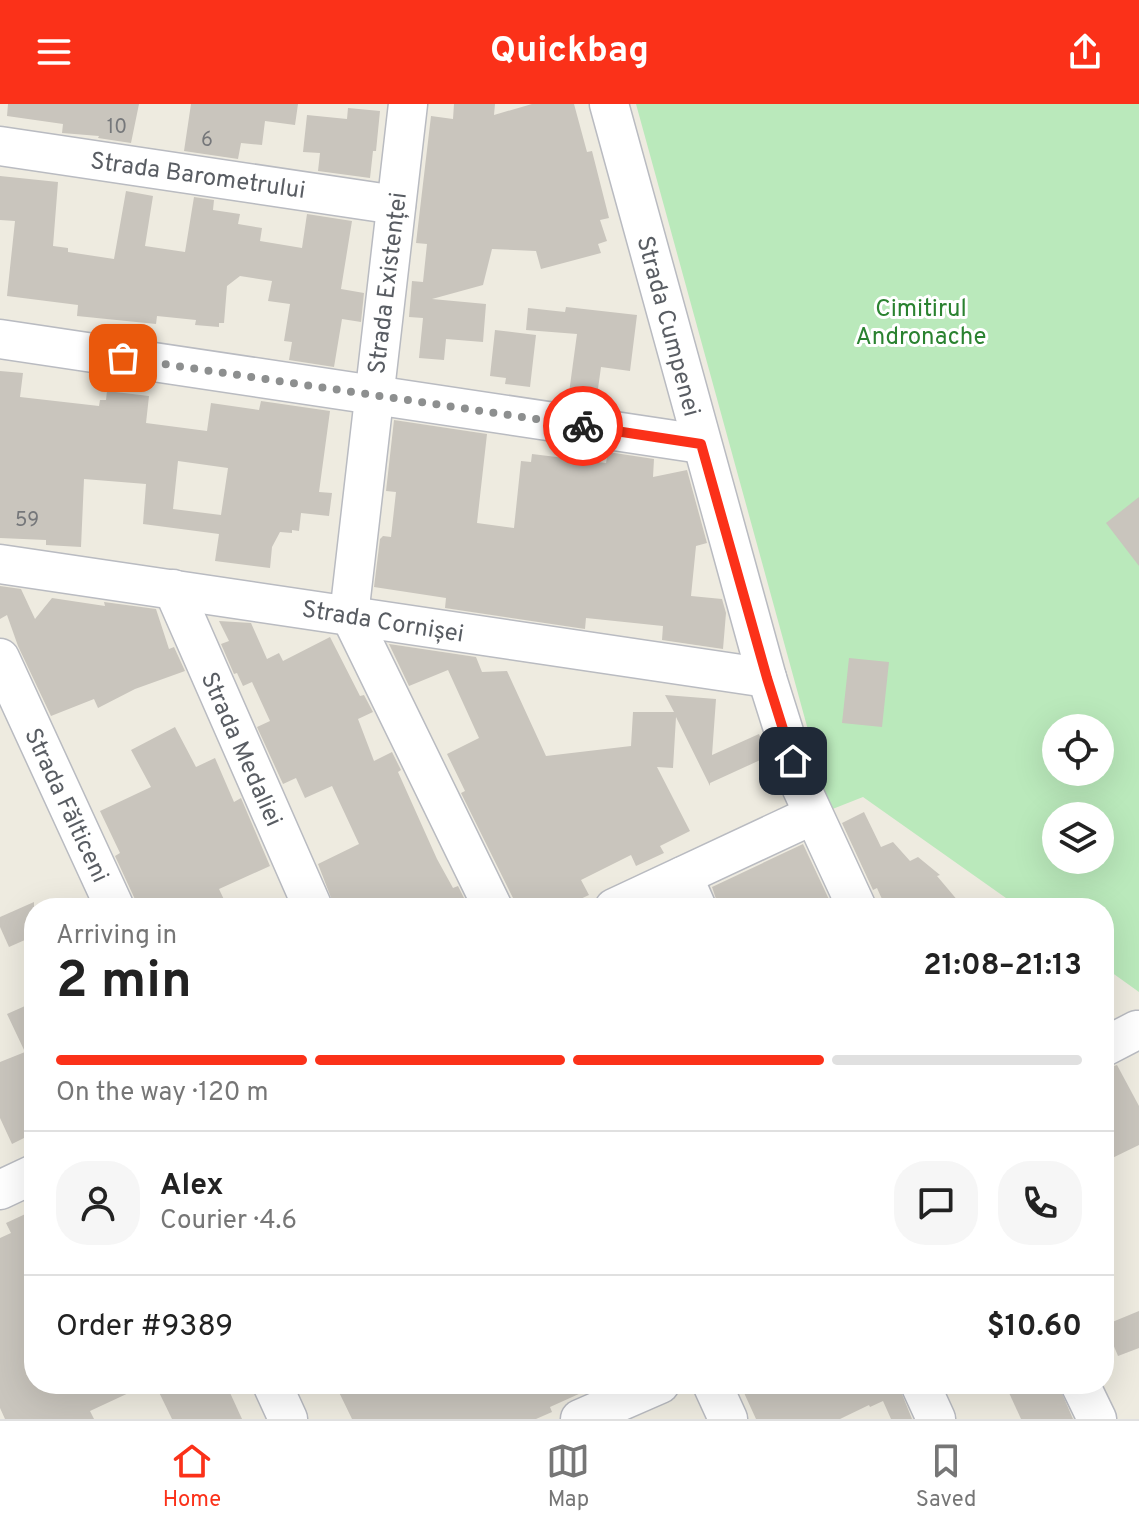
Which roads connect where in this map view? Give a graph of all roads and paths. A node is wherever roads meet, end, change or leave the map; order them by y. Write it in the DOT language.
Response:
graph roads {
  1 [pos="408,104"];
  2 [pos="609,104"];
  3 [pos="0,146"];
  4 [pos="396,205"];
  5 [pos="0,339"];
  6 [pos="374,396"];
  7 [pos="701,444"];
  8 [pos="0,564"];
  9 [pos="173,589"];
  10 [pos="351,617"];
  11 [pos="0,658"];
  12 [pos="767,678"];
  13 [pos="813,815"];
  14 [pos="690,892"];
  15 [pos="110,898"];
  16 [pos="309,898"];
  17 [pos="488,898"];
  18 [pos="662,898"];
  19 [pos="852,898"];
  20 [pos="24,1179"];
  21 [pos="0,1190"];
  22 [pos="277,1394"];
  23 [pos="637,1394"];
  24 [pos="717,1394"];
  25 [pos="925,1394"];
  26 [pos="1085,1394"];
  27 [pos="288,1419"];
  28 [pos="580,1419"];
  29 [pos="728,1419"];
  30 [pos="936,1419"];
  31 [pos="1097,1419"];
  1 -- 4 [label="street, Strada Existenței"];
  2 -- 7 [label="street, Strada Cumpenei"];
  3 -- 4 [label="street, Strada Barometrului"];
  4 -- 6 [label="street, Strada Existenței"];
  5 -- 6 [label="street"];
  6 -- 7 [label="street"];
  6 -- 10 [label="street, Strada Existenței"];
  7 -- 12 [label="street, Strada Cumpenei"];
  8 -- 9 [label="street, Strada Cornișei"];
  9 -- 10 [label="street, Strada Cornișei"];
  9 -- 16 [label="street, Strada Medaliei"];
  10 -- 12 [label="street, Strada Cornișei"];
  10 -- 17 [label="street, Strada Existenței"];
  11 -- 15 [label="street, Strada Fălticeni"];
  12 -- 13 [label="street, Strada Cumpenei"];
  13 -- 14 [label="street"];
  13 -- 19 [label="street, Strada Cumpenei"];
  14 -- 18 [label="street"];
  20 -- 21 [label="street"];
  22 -- 27 [label="street"];
  23 -- 28 [label="street"];
  24 -- 29 [label="street"];
  25 -- 30 [label="street"];
  26 -- 31 [label="street"];
}
